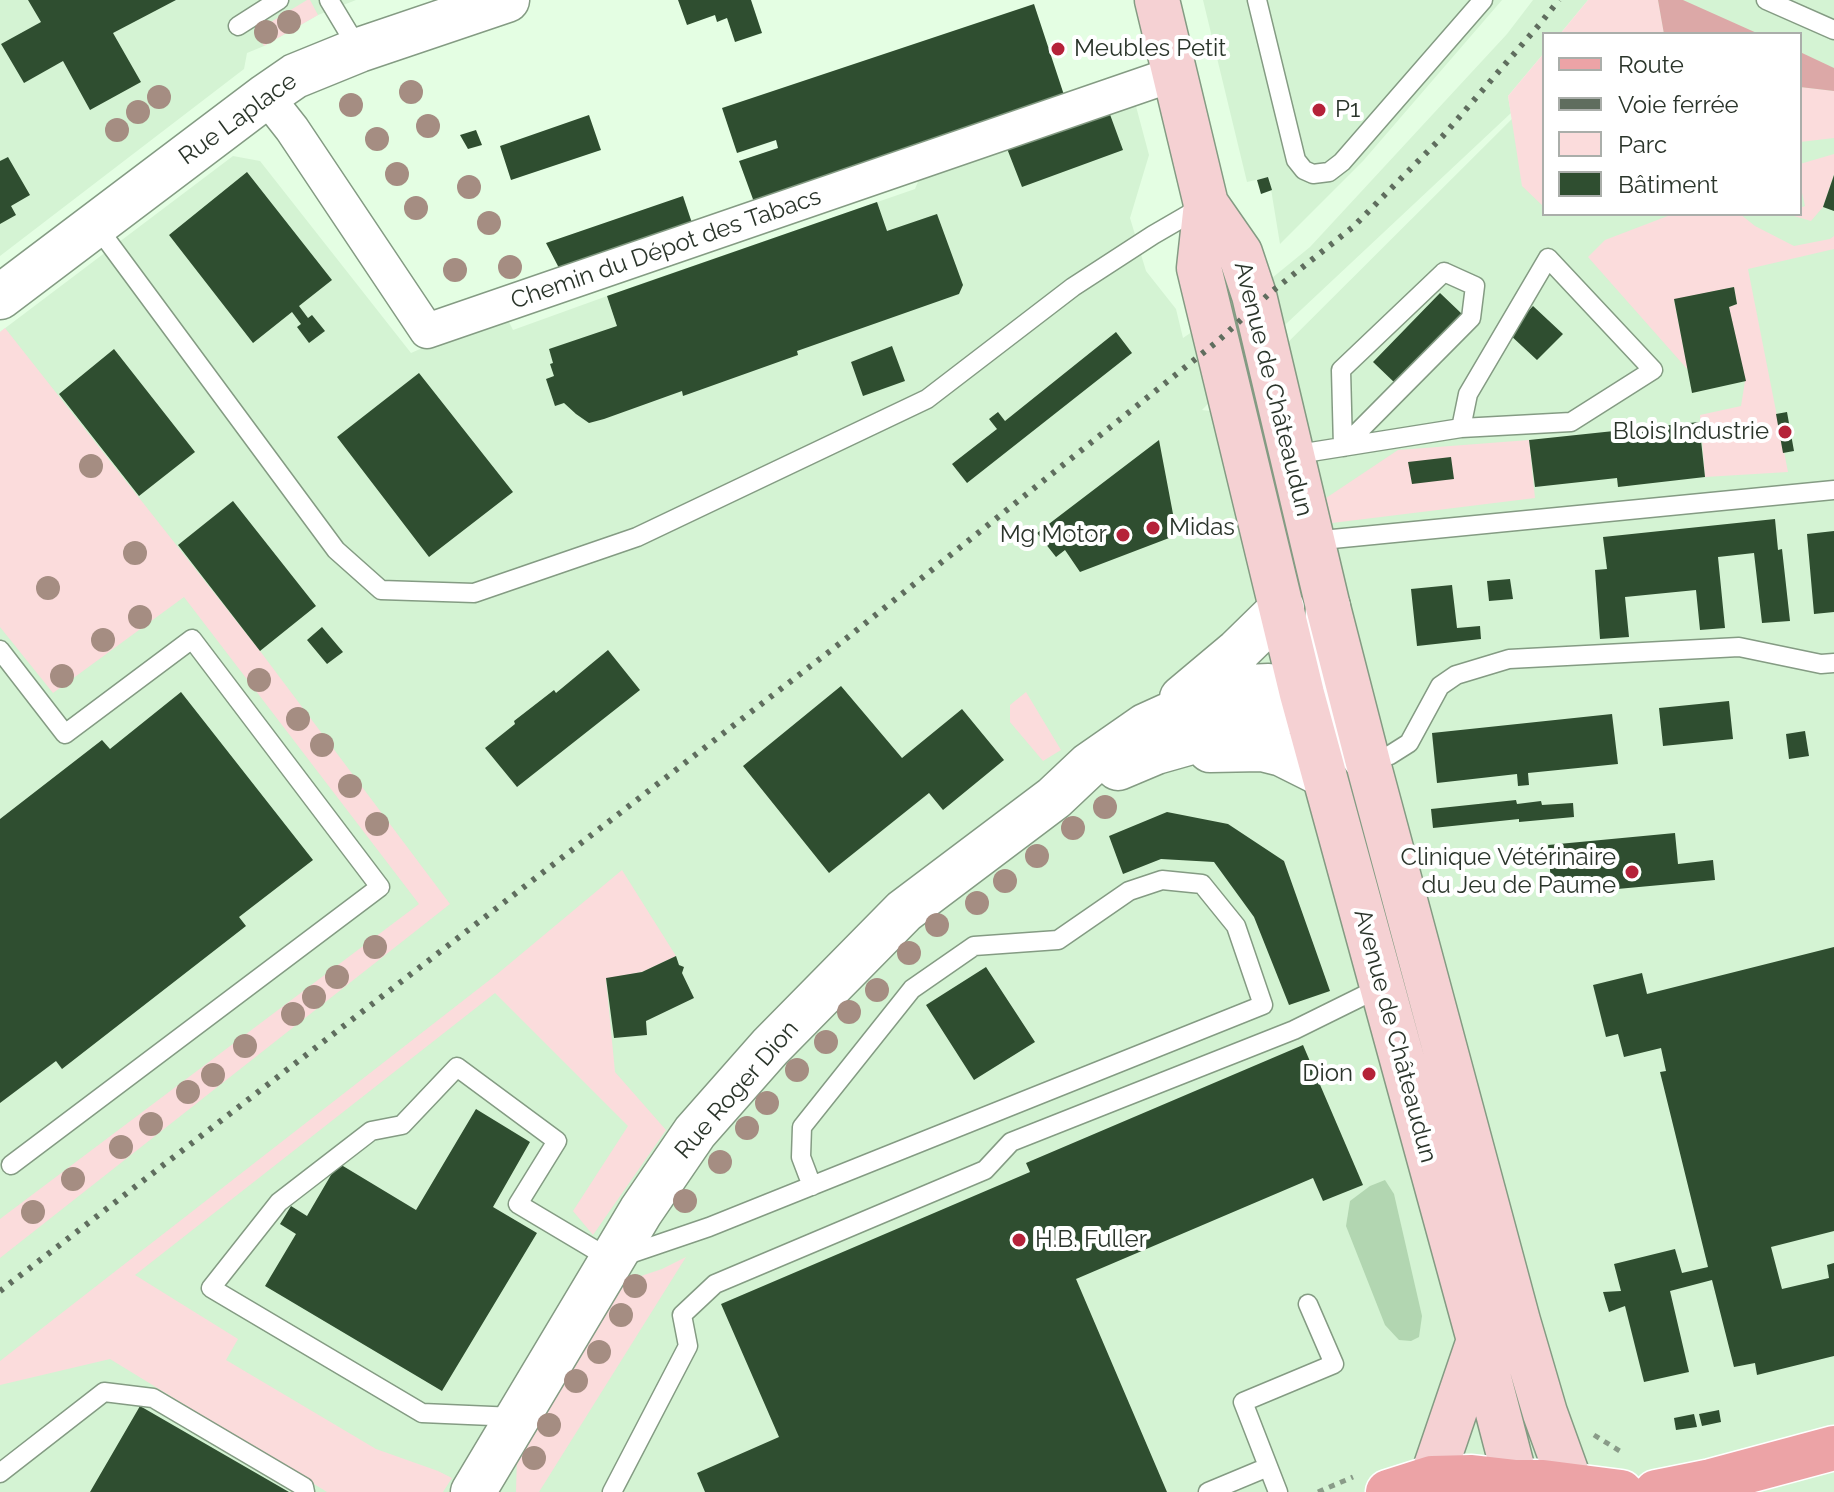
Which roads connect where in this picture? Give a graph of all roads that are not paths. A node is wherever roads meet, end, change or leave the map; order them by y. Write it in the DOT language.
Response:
graph roads {
  1 [pos="279,0"];
  2 [pos="329,0"];
  3 [pos="507,0"];
  4 [pos="1157,0"];
  5 [pos="1257,0"];
  6 [pos="1483,0"];
  7 [pos="1766,0"];
  8 [pos="424,13"];
  9 [pos="238,26"];
  10 [pos="1834,30"];
  11 [pos="359,50"];
  12 [pos="1174,74"];
  13 [pos="266,96"];
  14 [pos="1206,204"];
  15 [pos="95,224"];
  16 [pos="0,297"];
  17 [pos="1461,428"];
  18 [pos="1343,447"];
  19 [pos="1292,455"];
  20 [pos="1834,490"];
  21 [pos="1312,541"];
  22 [pos="1328,607"];
  23 [pos="1282,608"];
  24 [pos="0,650"];
  25 [pos="1834,663"];
  26 [pos="1302,694"];
  27 [pos="1150,739"];
  28 [pos="1367,761"];
  29 [pos="1324,775"];
  30 [pos="1381,987"];
  31 [pos="11,1165"];
  32 [pos="812,1186"];
  33 [pos="612,1260"];
  34 [pos="1308,1304"];
  35 [pos="1479,1340"];
  36 [pos="518,1417"];
  37 [pos="1834,1448"];
  38 [pos="1268,1467"];
  39 [pos="0,1473"];
  40 [pos="1432,1478"];
  41 [pos="1371,1484"];
  42 [pos="1517,1487"];
  43 [pos="1572,1489"];
  44 [pos="305,1492"];
  45 [pos="473,1492"];
  46 [pos="612,1492"];
  47 [pos="1208,1492"];
  48 [pos="1278,1492"];
  49 [pos="1621,1492"];
  50 [pos="1656,1492"];
  1 -- 9 [label="lane"];
  2 -- 11 [label="lane"];
  3 -- 8 [label="street, Rue Laplace"];
  4 -- 12 [label="main road"];
  5 -- 6 [label="lane"];
  7 -- 10 [label="lane"];
  8 -- 11 [label="street, Rue Laplace"];
  11 -- 13 [label="street, Rue Laplace"];
  12 -- 13 [label="street, Chemin du Dépot des Tabacs"];
  12 -- 14 [label="main road"];
  13 -- 15 [label="street, Rue Laplace"];
  14 -- 15 [label="lane"];
  14 -- 19 [label="main road, Avenue de Châteaudun"];
  14 -- 23 [label="main road, Avenue de Châteaudun"];
  15 -- 16 [label="street, Rue Laplace"];
  17 -- 17 [label="lane"];
  17 -- 18 [label="lane"];
  18 -- 18 [label="lane"];
  18 -- 19 [label="lane"];
  19 -- 21 [label="main road, Avenue de Châteaudun"];
  20 -- 21 [label="lane"];
  21 -- 22 [label="main road, Avenue de Châteaudun"];
  22 -- 26 [label="street, Rue Roger Dion"];
  22 -- 28 [label="main road, Avenue de Châteaudun"];
  23 -- 26 [label="main road, Avenue de Châteaudun"];
  23 -- 27 [label="street"];
  24 -- 31 [label="lane"];
  25 -- 28 [label="lane"];
  26 -- 27 [label="street, Rue Roger Dion"];
  26 -- 28 [label="street"];
  26 -- 29 [label="main road, Avenue de Châteaudun"];
  27 -- 29 [label="street"];
  27 -- 33 [label="street, Rue Roger Dion"];
  28 -- 43 [label="main road, Avenue de Châteaudun"];
  29 -- 30 [label="main road, Avenue de Châteaudun"];
  30 -- 35 [label="main road, Avenue de Châteaudun"];
  30 -- 46 [label="lane"];
  32 -- 32 [label="lane"];
  32 -- 33 [label="lane"];
  33 -- 36 [label="street, Rue Roger Dion"];
  33 -- 36 [label="lane"];
  34 -- 38 [label="lane"];
  35 -- 40 [label="main road"];
  35 -- 42 [label="main road, Avenue de Châteaudun"];
  36 -- 45 [label="street, Rue Roger Dion"];
  37 -- 50 [label="main road"];
  38 -- 47 [label="lane"];
  38 -- 48 [label="lane"];
  39 -- 44 [label="lane"];
  40 -- 41 [label="main road"];
  40 -- 42 [label="main road"];
  42 -- 43 [label="main road"];
  43 -- 49 [label="main road"];
}
